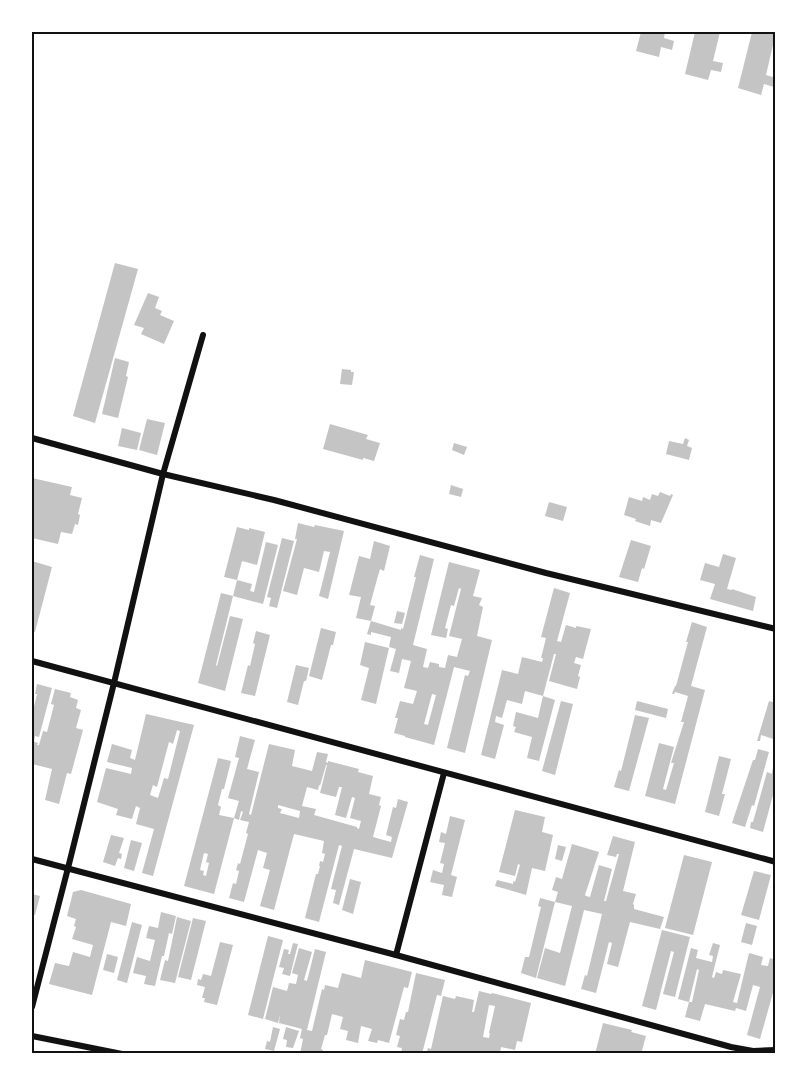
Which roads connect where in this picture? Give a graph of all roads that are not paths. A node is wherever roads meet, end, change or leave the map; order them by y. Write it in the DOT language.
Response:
graph roads {
  1 [pos="203,334"];
  2 [pos="32,438"];
  3 [pos="163,474"];
  4 [pos="776,629"];
  5 [pos="32,661"];
  6 [pos="114,682"];
  7 [pos="444,773"];
  8 [pos="32,859"];
  9 [pos="776,861"];
  10 [pos="68,868"];
  11 [pos="396,955"];
  12 [pos="32,1007"];
  13 [pos="32,1036"];
  14 [pos="776,1050"];
  15 [pos="122,1053"];
  1 -- 3 [label="street"];
  2 -- 3 [label="street"];
  3 -- 4 [label="street"];
  3 -- 6 [label="street"];
  5 -- 6 [label="street"];
  6 -- 7 [label="street"];
  6 -- 10 [label="street"];
  7 -- 9 [label="street"];
  7 -- 11 [label="street"];
  8 -- 10 [label="street"];
  10 -- 11 [label="street"];
  10 -- 12 [label="street"];
  11 -- 14 [label="street"];
  13 -- 15 [label="street"];
}
